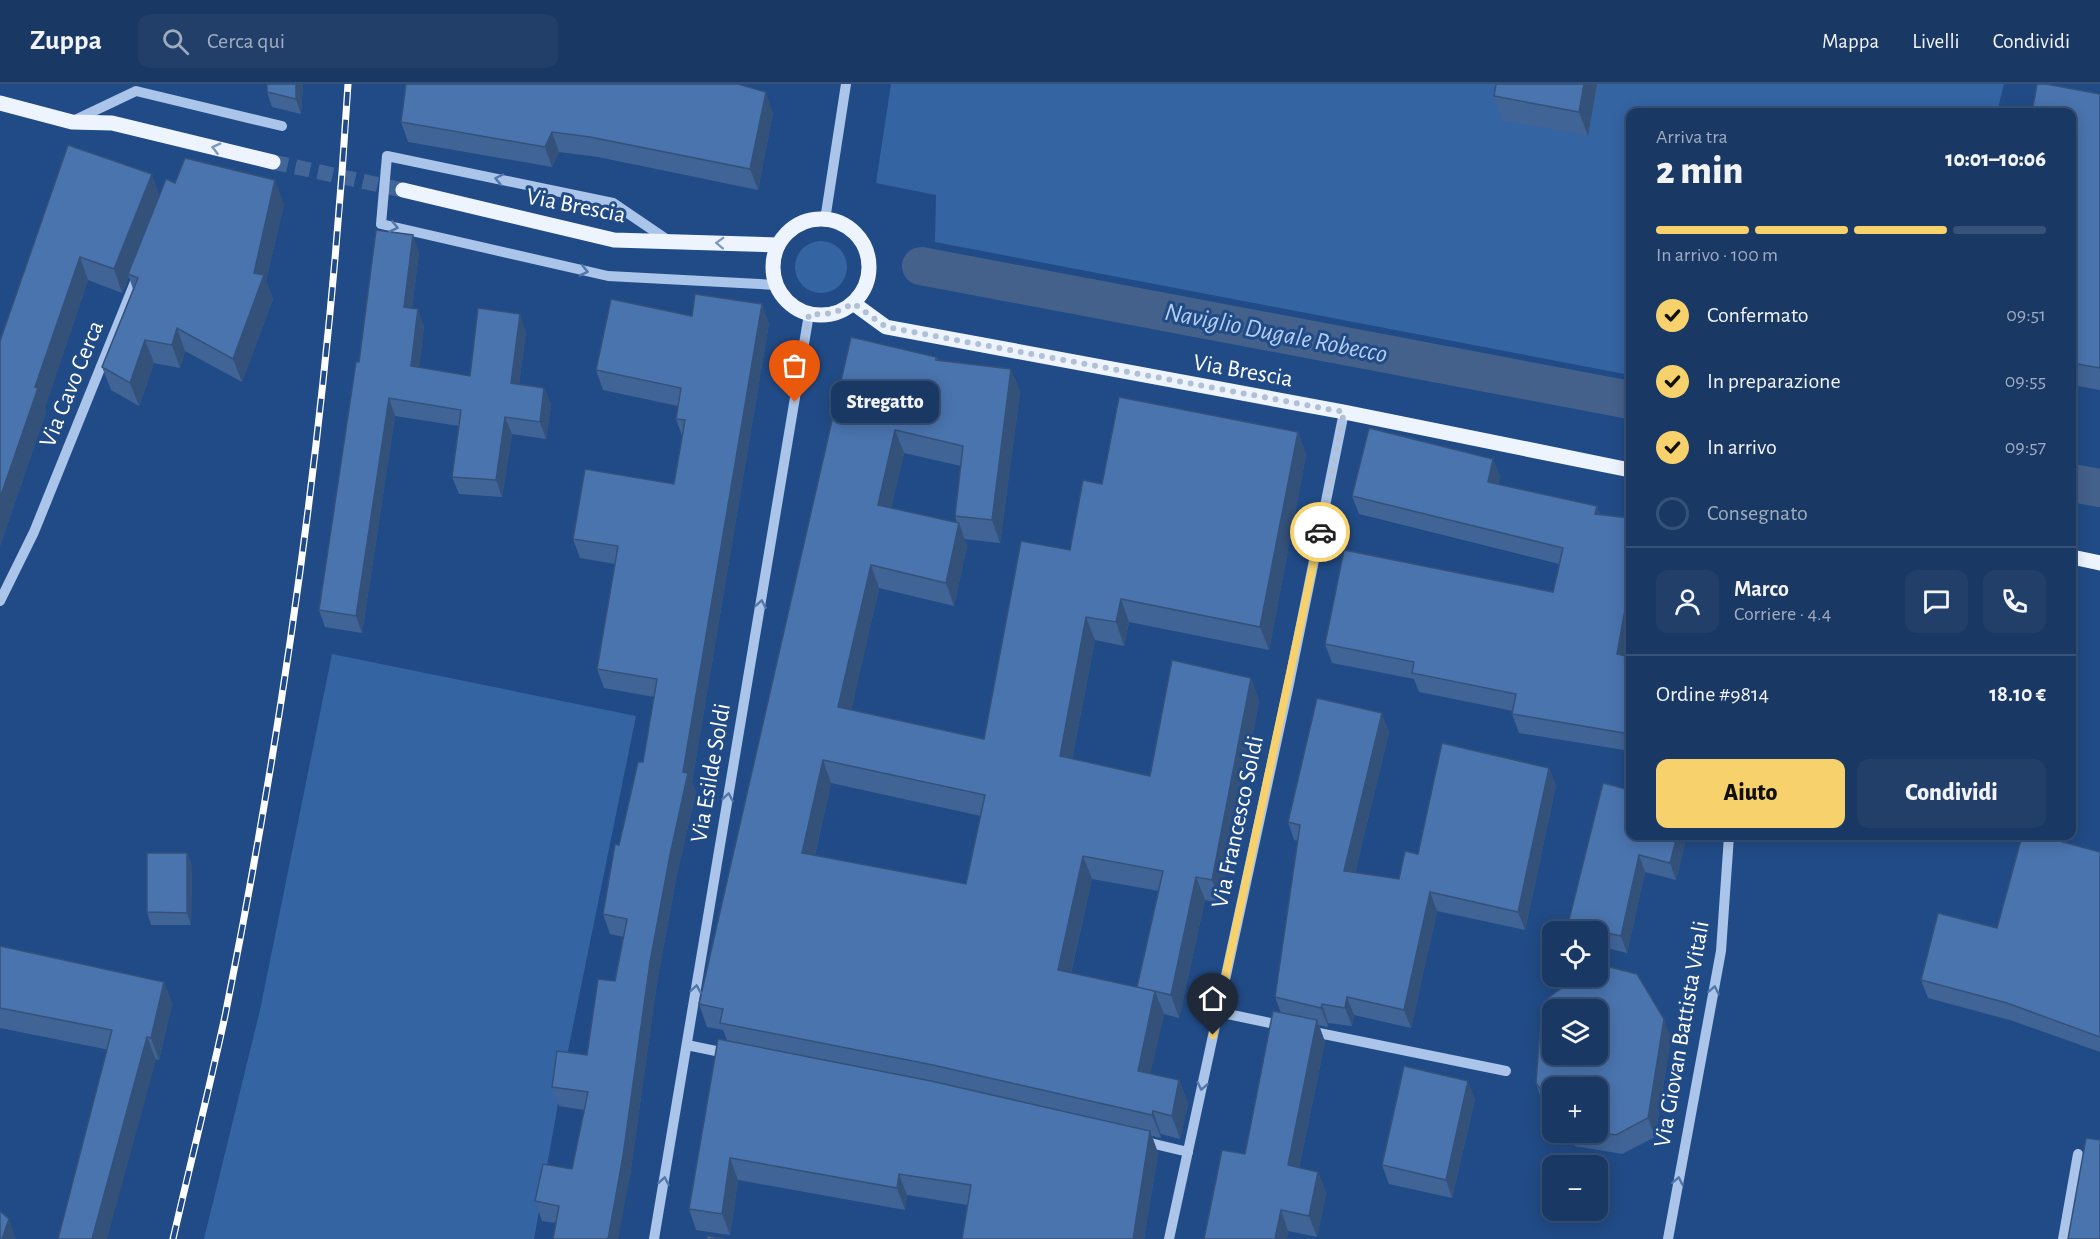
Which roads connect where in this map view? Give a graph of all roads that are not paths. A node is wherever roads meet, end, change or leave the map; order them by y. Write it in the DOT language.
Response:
graph roads {
  1 [pos="846,84"];
  2 [pos="0,103"];
  3 [pos="72,122"];
  4 [pos="282,126"];
  5 [pos="273,162"];
  6 [pos="403,190"];
  7 [pos="825,220"];
  8 [pos="669,241"];
  9 [pos="778,245"];
  10 [pos="141,267"];
  11 [pos="776,285"];
  12 [pos="853,303"];
  13 [pos="809,314"];
  14 [pos="1344,412"];
  15 [pos="1626,469"];
  16 [pos="2076,558"];
  17 [pos="2100,563"];
  18 [pos="0,601"];
  19 [pos="1729,840"];
  20 [pos="1218,1012"];
  21 [pos="687,1045"];
  22 [pos="744,1056"];
  23 [pos="1506,1071"];
  24 [pos="1132,1139"];
  25 [pos="1188,1152"];
  26 [pos="2078,1154"];
  27 [pos="654,1239"];
  28 [pos="1169,1239"];
  29 [pos="1668,1239"];
  30 [pos="2063,1239"];
  1 -- 7 [label="street"];
  2 -- 3 [label="main road"];
  3 -- 4 [label="street"];
  5 -- 3 [label="main road, one-way"];
  6 -- 8 [label="main road, Via Brescia"];
  7 -- 9 [label="main road"];
  7 -- 12 [label="main road"];
  9 -- 8 [label="main road, Via Brescia, one-way"];
  8 -- 11 [label="street, one-way"];
  9 -- 11 [label="main road"];
  10 -- 18 [label="street, Via Cavo Cerca"];
  11 -- 13 [label="main road"];
  12 -- 13 [label="main road"];
  12 -- 14 [label="main road, Via Brescia"];
  21 -- 13 [label="street, Via Esilde Soldi, one-way"];
  14 -- 15 [label="main road, Via Brescia"];
  14 -- 20 [label="street, Via Francesco Soldi"];
  16 -- 17 [label="main road"];
  29 -- 19 [label="street, Via Giovan Battista Vitali, one-way"];
  20 -- 23 [label="street"];
  20 -- 25 [label="street, Via Francesco Soldi, one-way"];
  21 -- 22 [label="street"];
  27 -- 21 [label="street, Via Esilde Soldi, one-way"];
  24 -- 25 [label="street"];
  25 -- 28 [label="street, Via Francesco Soldi"];
  26 -- 30 [label="street"];
}
